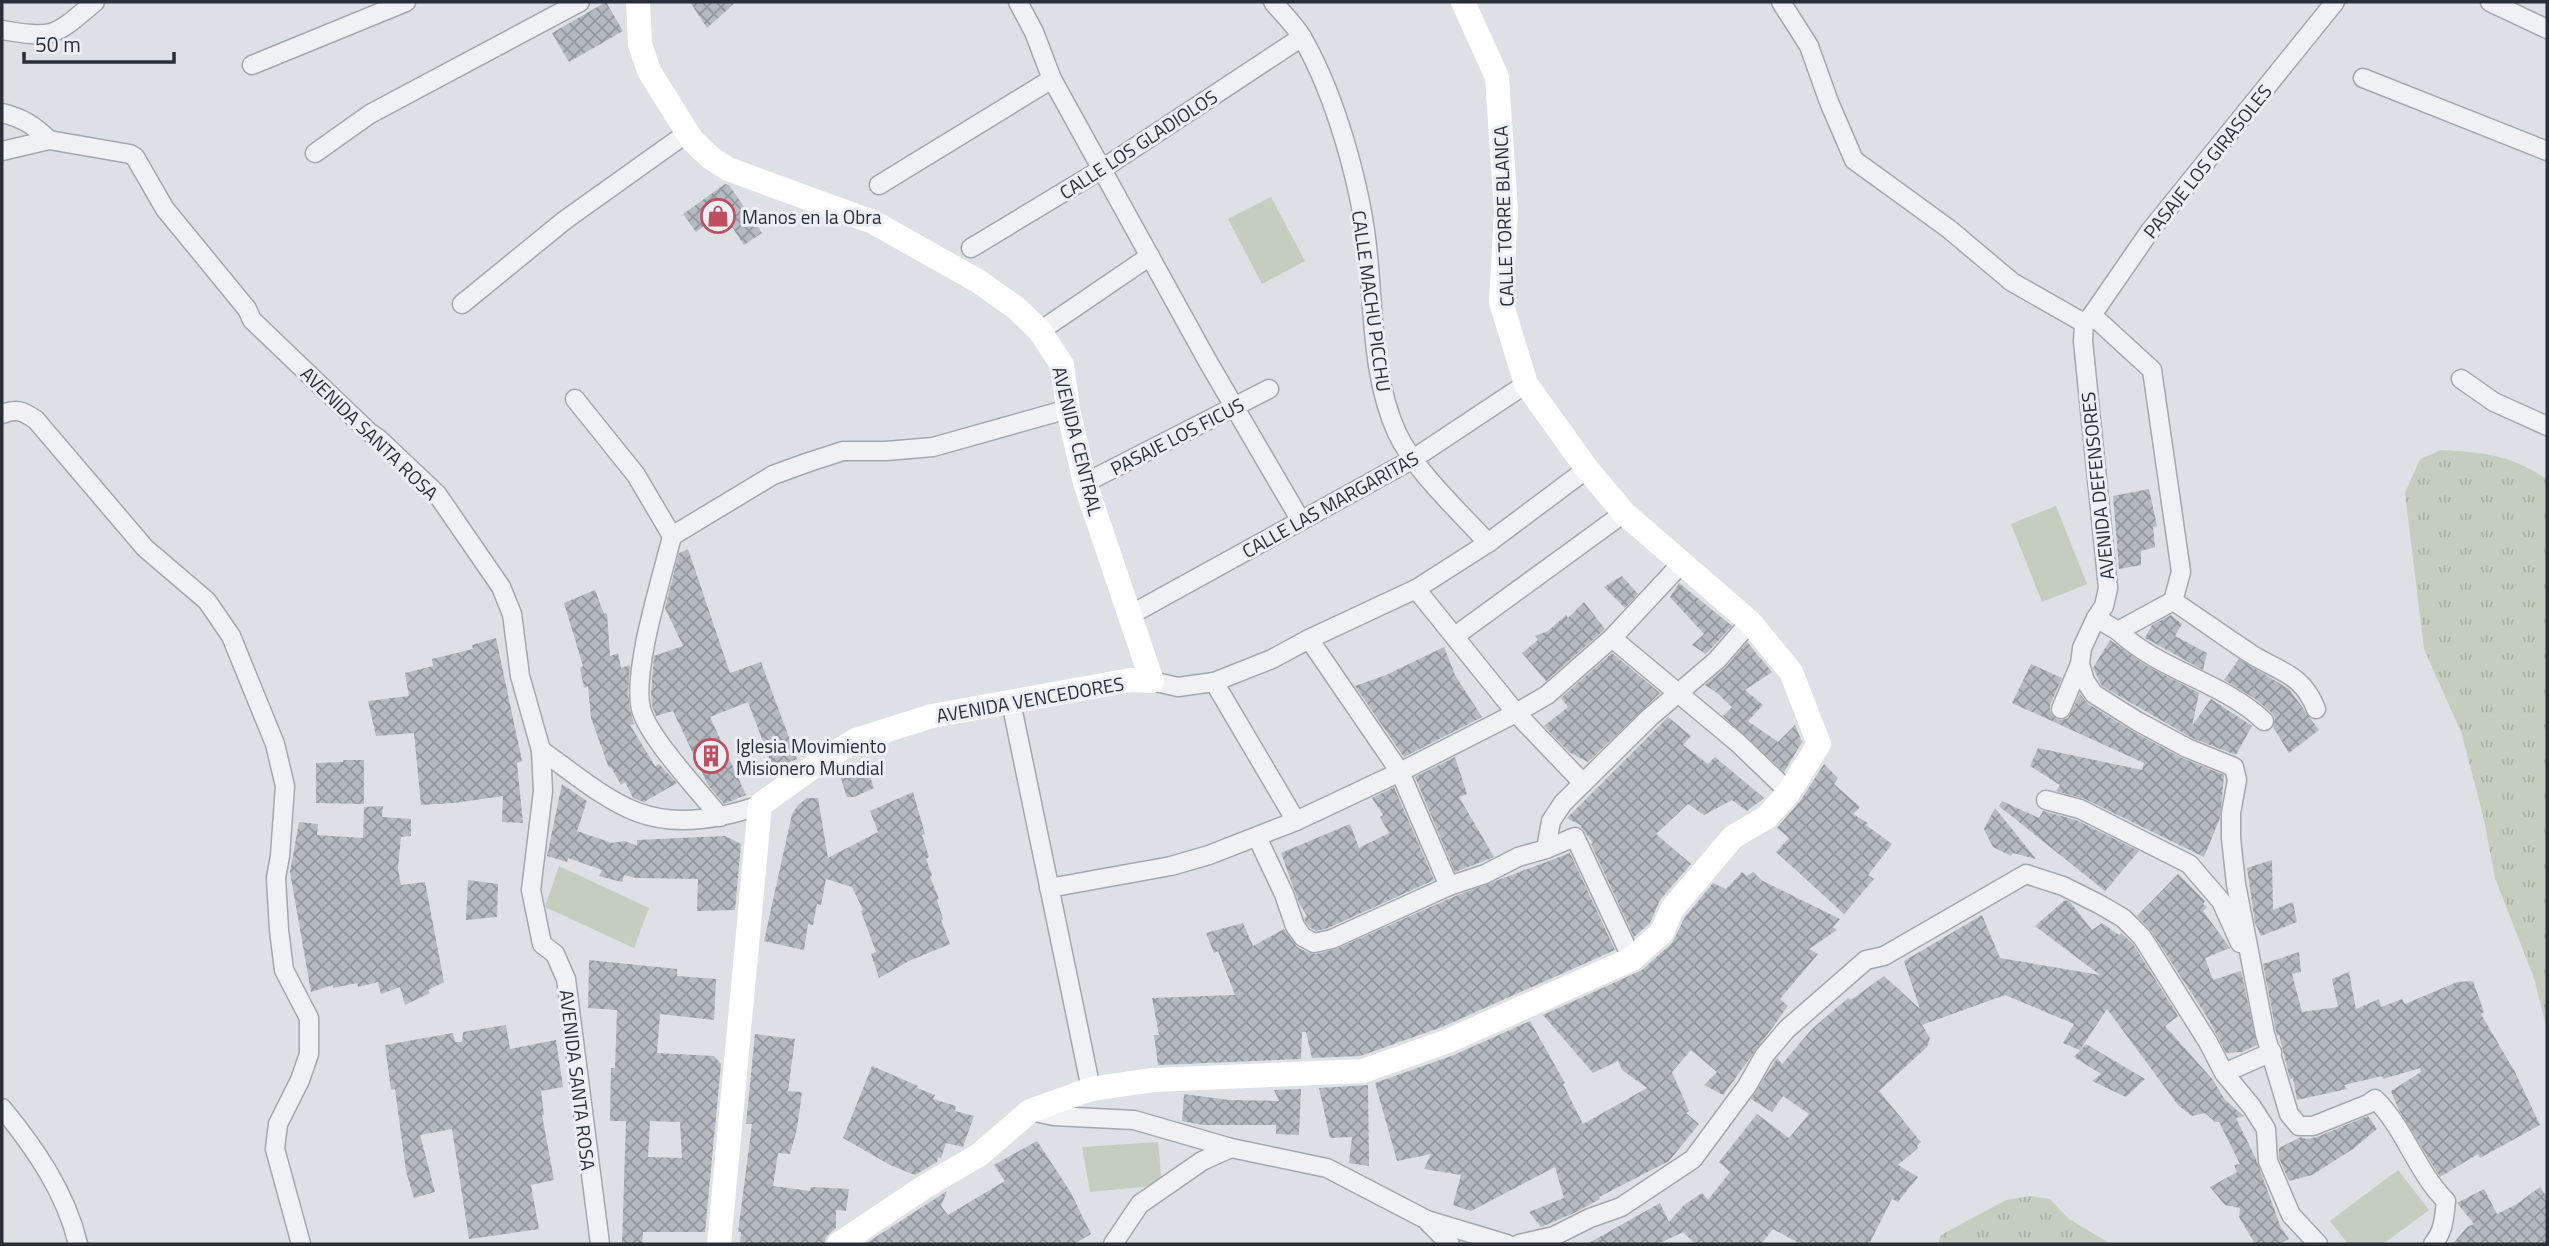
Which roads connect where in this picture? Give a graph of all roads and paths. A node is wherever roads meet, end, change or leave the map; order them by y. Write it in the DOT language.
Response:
graph roads {
  1 [pos="95,2"];
  2 [pos="406,2"];
  3 [pos="580,2"];
  4 [pos="638,2"];
  5 [pos="1018,2"];
  6 [pos="1273,2"];
  7 [pos="1463,2"];
  8 [pos="1781,2"];
  9 [pos="2335,2"];
  10 [pos="2490,2"];
  11 [pos="2547,29"];
  12 [pos="2,30"];
  13 [pos="1302,37"];
  14 [pos="252,65"];
  15 [pos="2363,78"];
  16 [pos="1052,79"];
  17 [pos="2,113"];
  18 [pos="687,133"];
  19 [pos="49,140"];
  20 [pos="2,151"];
  21 [pos="2547,151"];
  22 [pos="315,153"];
  23 [pos="1102,169"];
  24 [pos="879,185"];
  25 [pos="971,248"];
  26 [pos="1150,256"];
  27 [pos="462,304"];
  28 [pos="2088,319"];
  29 [pos="1040,331"];
  30 [pos="2461,379"];
  31 [pos="1526,384"];
  32 [pos="1269,389"];
  33 [pos="575,399"];
  34 [pos="1233,407"];
  35 [pos="1068,409"];
  36 [pos="2,414"];
  37 [pos="2547,426"];
  38 [pos="1413,459"];
  39 [pos="1587,469"];
  40 [pos="1085,483"];
  41 [pos="1624,513"];
  42 [pos="1301,521"];
  43 [pos="672,536"];
  44 [pos="1488,543"];
  45 [pos="1682,563"];
  46 [pos="1416,589"];
  47 [pos="2174,601"];
  48 [pos="1130,615"];
  49 [pos="2096,618"];
  50 [pos="1750,622"];
  51 [pos="2118,631"];
  52 [pos="1455,636"];
  53 [pos="1612,638"];
  54 [pos="1309,639"];
  55 [pos="2080,664"];
  56 [pos="1152,681"];
  57 [pos="1214,682"];
  58 [pos="1679,692"];
  59 [pos="1011,702"];
  60 [pos="2061,709"];
  61 [pos="2316,709"];
  62 [pos="1516,713"];
  63 [pos="2264,721"];
  64 [pos="541,750"];
  65 [pos="1400,772"];
  66 [pos="1583,783"];
  67 [pos="1789,792"];
  68 [pos="2046,800"];
  69 [pos="760,805"];
  70 [pos="720,817"];
  71 [pos="1296,821"];
  72 [pos="1256,837"];
  73 [pos="1546,849"];
  74 [pos="1449,886"];
  75 [pos="1049,888"];
  76 [pos="1632,959"];
  77 [pos="2253,975"];
  78 [pos="2272,1052"];
  79 [pos="2224,1073"];
  80 [pos="1091,1089"];
  81 [pos="2,1108"];
  82 [pos="1022,1117"];
  83 [pos="1231,1148"];
  84 [pos="1427,1220"];
  85 [pos="78,1244"];
  86 [pos="301,1244"];
  87 [pos="600,1244"];
  88 [pos="719,1244"];
  89 [pos="838,1244"];
  90 [pos="1113,1244"];
  91 [pos="1450,1244"];
  92 [pos="1507,1244"];
  93 [pos="1520,1244"];
  94 [pos="2318,1244"];
  95 [pos="2433,1244"];
  1 -- 12 [label="street"];
  2 -- 14 [label="street"];
  3 -- 22 [label="street"];
  4 -- 18 [label="street, AVENIDA CENTRAL"];
  5 -- 16 [label="street"];
  6 -- 13 [label="street, CALLE MACHU PICCHU"];
  7 -- 31 [label="street, CALLE TORRE BLANCA"];
  8 -- 28 [label="street"];
  9 -- 28 [label="street, PASAJE LOS GIRASOLES"];
  10 -- 11 [label="street"];
  13 -- 23 [label="street, CALLE LOS GLADIOLOS"];
  13 -- 38 [label="street, CALLE MACHU PICCHU"];
  15 -- 21 [label="street"];
  16 -- 23 [label="street"];
  16 -- 24 [label="street"];
  17 -- 19 [label="street"];
  18 -- 27 [label="street"];
  18 -- 29 [label="street, AVENIDA CENTRAL"];
  19 -- 20 [label="street, AVENIDA SANTA ROSA"];
  19 -- 64 [label="street, AVENIDA SANTA ROSA"];
  23 -- 25 [label="street, CALLE LOS GLADIOLOS"];
  23 -- 26 [label="street"];
  26 -- 29 [label="street"];
  26 -- 34 [label="street"];
  28 -- 47 [label="street"];
  28 -- 49 [label="street, AVENIDA DEFENSORES"];
  29 -- 35 [label="street, AVENIDA CENTRAL"];
  30 -- 37 [label="street"];
  31 -- 38 [label="street, CALLE LAS MARGARITAS"];
  31 -- 39 [label="street, CALLE TORRE BLANCA"];
  32 -- 34 [label="street, PASAJE LOS FICUS"];
  33 -- 43 [label="street"];
  34 -- 40 [label="street, PASAJE LOS FICUS"];
  34 -- 42 [label="street"];
  35 -- 40 [label="street, AVENIDA CENTRAL"];
  35 -- 43 [label="street"];
  36 -- 86 [label="street"];
  38 -- 42 [label="street, CALLE LAS MARGARITAS"];
  38 -- 44 [label="street, CALLE MACHU PICCHU"];
  39 -- 41 [label="street, CALLE TORRE BLANCA"];
  39 -- 44 [label="street, AVENIDA VENCEDORES"];
  40 -- 48 [label="street, AVENIDA CENTRAL"];
  41 -- 45 [label="street, CALLE TORRE BLANCA"];
  41 -- 52 [label="street"];
  42 -- 48 [label="street, CALLE LAS MARGARITAS"];
  43 -- 70 [label="street"];
  44 -- 46 [label="street, AVENIDA VENCEDORES"];
  45 -- 50 [label="street, CALLE TORRE BLANCA"];
  45 -- 53 [label="street"];
  46 -- 52 [label="street"];
  46 -- 54 [label="street, AVENIDA VENCEDORES"];
  47 -- 51 [label="street"];
  47 -- 61 [label="street"];
  48 -- 56 [label="street, AVENIDA CENTRAL"];
  49 -- 51 [label="street"];
  49 -- 55 [label="street, AVENIDA DEFENSORES"];
  50 -- 58 [label="street"];
  50 -- 67 [label="street, CALLE TORRE BLANCA"];
  51 -- 63 [label="street"];
  52 -- 62 [label="street"];
  53 -- 58 [label="street"];
  53 -- 62 [label="street"];
  54 -- 57 [label="street, AVENIDA VENCEDORES"];
  54 -- 65 [label="street"];
  55 -- 60 [label="street, AVENIDA DEFENSORES"];
  55 -- 77 [label="street"];
  56 -- 57 [label="street, AVENIDA VENCEDORES"];
  56 -- 59 [label="street, AVENIDA VENCEDORES"];
  57 -- 71 [label="street"];
  58 -- 66 [label="street"];
  58 -- 67 [label="street"];
  59 -- 69 [label="street, AVENIDA VENCEDORES"];
  59 -- 75 [label="street"];
  62 -- 65 [label="street"];
  62 -- 66 [label="street"];
  64 -- 70 [label="street, AVENIDA VENCEDORES"];
  64 -- 87 [label="street, AVENIDA SANTA ROSA"];
  65 -- 71 [label="street"];
  65 -- 74 [label="street"];
  66 -- 73 [label="street"];
  67 -- 76 [label="street"];
  68 -- 77 [label="street"];
  69 -- 70 [label="street, AVENIDA VENCEDORES"];
  69 -- 88 [label="street"];
  71 -- 72 [label="street"];
  72 -- 74 [label="street"];
  72 -- 75 [label="street"];
  73 -- 74 [label="street"];
  73 -- 76 [label="street"];
  75 -- 80 [label="street"];
  76 -- 80 [label="street"];
  77 -- 78 [label="street"];
  78 -- 79 [label="street"];
  78 -- 95 [label="street"];
  79 -- 93 [label="street"];
  79 -- 94 [label="street"];
  80 -- 82 [label="street"];
  81 -- 85 [label="street"];
  82 -- 83 [label="street"];
  82 -- 89 [label="street"];
  83 -- 84 [label="street"];
  83 -- 90 [label="street"];
  84 -- 91 [label="street"];
  84 -- 92 [label="street"];
}
